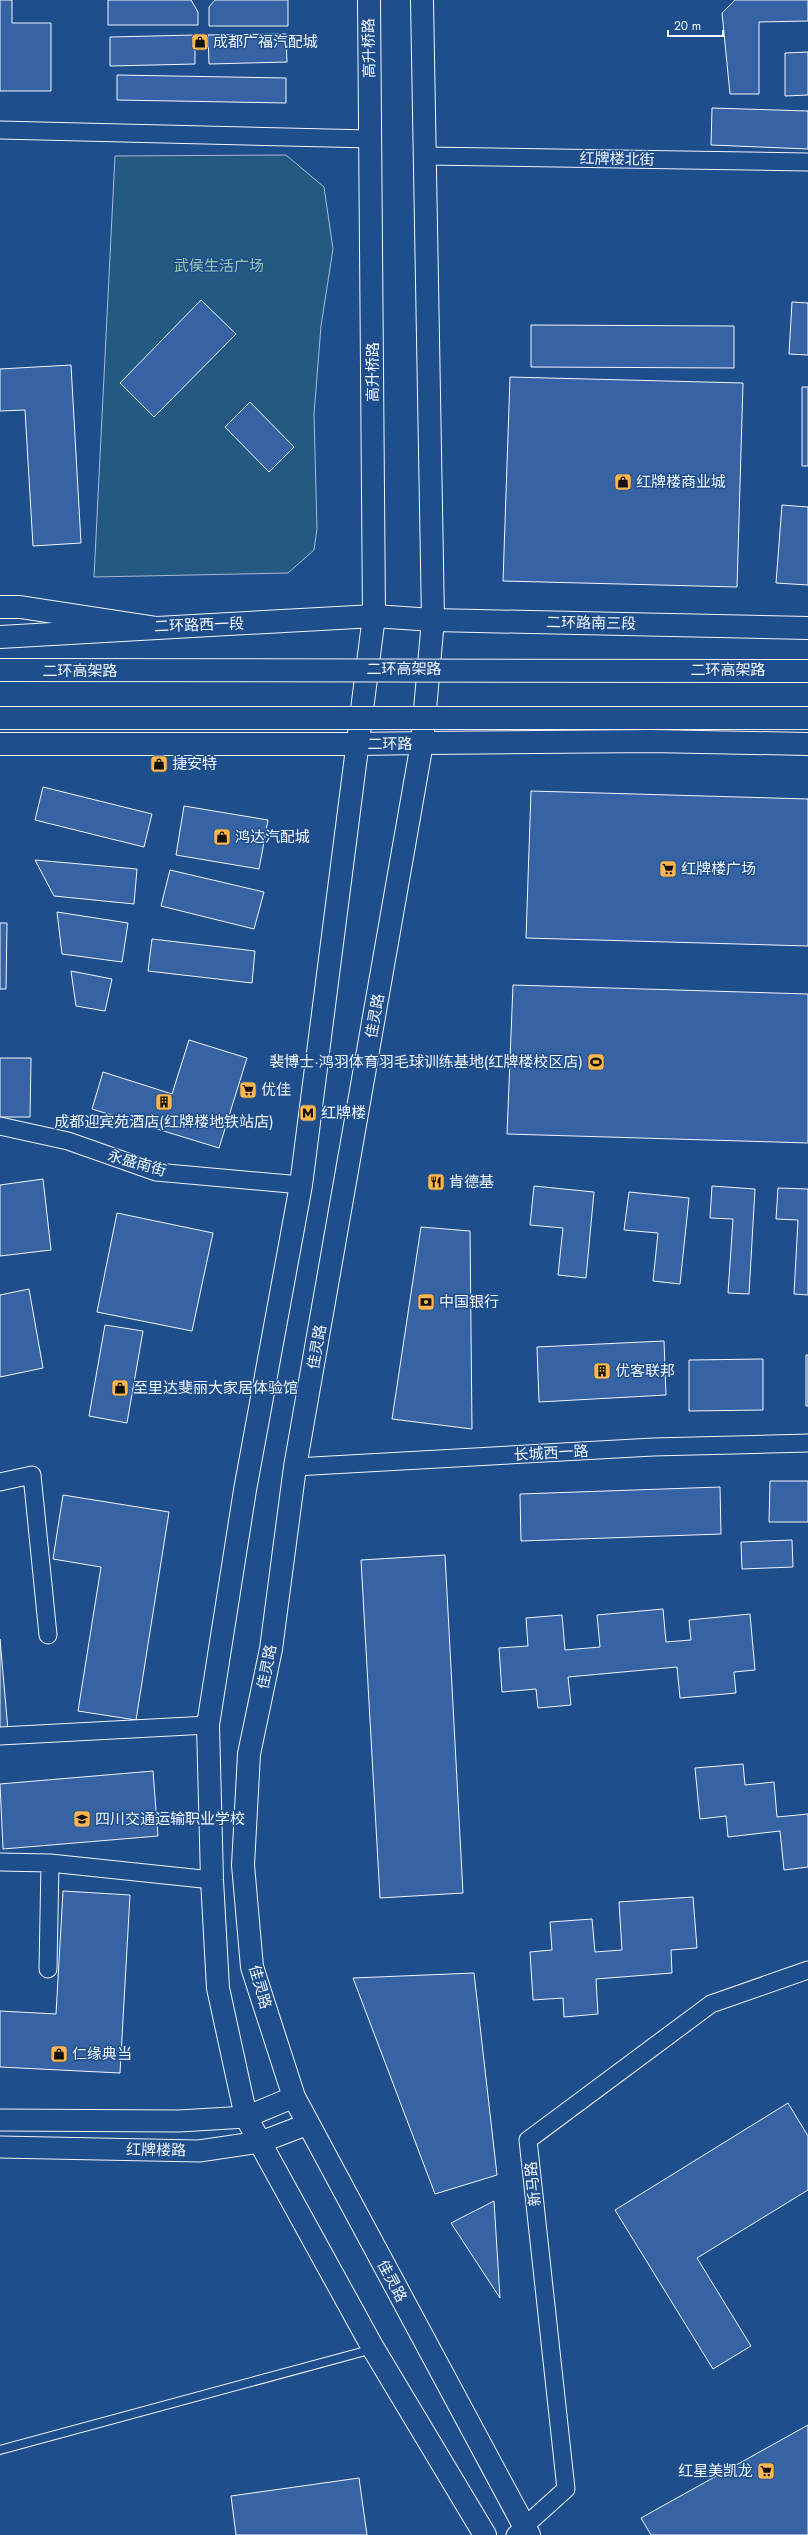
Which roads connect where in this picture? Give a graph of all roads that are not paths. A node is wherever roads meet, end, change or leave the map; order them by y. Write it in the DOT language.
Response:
graph roads {
  1 [pos="369,0"];
  2 [pos="422,0"];
  3 [pos="0,130"];
  4 [pos="371,139"];
  5 [pos="426,156"];
  6 [pos="808,162"];
  7 [pos="0,607"];
  8 [pos="374,616"];
  9 [pos="433,620"];
  10 [pos="157,628"];
  11 [pos="808,628"];
  12 [pos="1,637"];
  13 [pos="0,670"];
  14 [pos="808,670"];
  15 [pos="0,718"];
  16 [pos="808,718"];
  17 [pos="0,744"];
  18 [pos="358,744"];
  19 [pos="422,744"];
  20 [pos="808,744"];
  21 [pos="0,1126"];
  22 [pos="301,1185"];
  23 [pos="808,1443"];
  24 [pos="295,1467"];
  25 [pos="0,1482"];
  26 [pos="48,1635"];
  27 [pos="208,1725"];
  28 [pos="0,1736"];
  29 [pos="0,1862"];
  30 [pos="50,1863"];
  31 [pos="212,1880"];
  32 [pos="48,1969"];
  33 [pos="808,1970"];
  34 [pos="294,2097"];
  35 [pos="246,2117"];
  36 [pos="0,2120"];
  37 [pos="308,2124"];
  38 [pos="260,2142"];
  39 [pos="0,2147"];
  40 [pos="374,2348"];
  41 [pos="0,2450"];
  42 [pos="523,2532"];
  43 [pos="485,2535"];
  1 -- 4 [label="main road, 高升桥路"];
  2 -- 5 [label="main road"];
  3 -- 4 [label="street"];
  4 -- 8 [label="main road, 高升桥路"];
  5 -- 6 [label="street, 红牌楼北街"];
  5 -- 9 [label="main road"];
  7 -- 10 [label="main road, 二环路西一段"];
  8 -- 9 [label="main road, 二环路南三段"];
  8 -- 10 [label="main road, 二环路西一段"];
  8 -- 18 [label="main road, 高升桥路"];
  9 -- 11 [label="main road, 二环路南三段"];
  9 -- 19 [label="main road"];
  10 -- 12 [label="main road"];
  13 -- 14 [label="main road, 二环高架路, bridge"];
  15 -- 16 [label="main road, bridge"];
  17 -- 18 [label="main road"];
  18 -- 19 [label="main road, 二环路"];
  18 -- 22 [label="main road"];
  19 -- 20 [label="main road"];
  19 -- 24 [label="main road, 佳灵路"];
  21 -- 22 [label="street, 永盛南街"];
  22 -- 27 [label="main road"];
  23 -- 24 [label="street, 长城西一路"];
  24 -- 34 [label="main road, 佳灵路"];
  25 -- 26 [label="street"];
  27 -- 28 [label="street"];
  27 -- 31 [label="main road"];
  29 -- 30 [label="street"];
  30 -- 31 [label="street"];
  30 -- 32 [label="street"];
  31 -- 35 [label="main road"];
  33 -- 42 [label="street, 新马路"];
  34 -- 35 [label="street, 红牌楼路"];
  34 -- 37 [label="main road, 佳灵路"];
  35 -- 36 [label="street, 红牌楼路"];
  35 -- 38 [label="main road"];
  37 -- 38 [label="street, 红牌楼路"];
  37 -- 42 [label="main road, 佳灵路"];
  38 -- 39 [label="street, 红牌楼路"];
  38 -- 40 [label="main road"];
  40 -- 41 [label="lane"];
  40 -- 43 [label="main road"];
}
